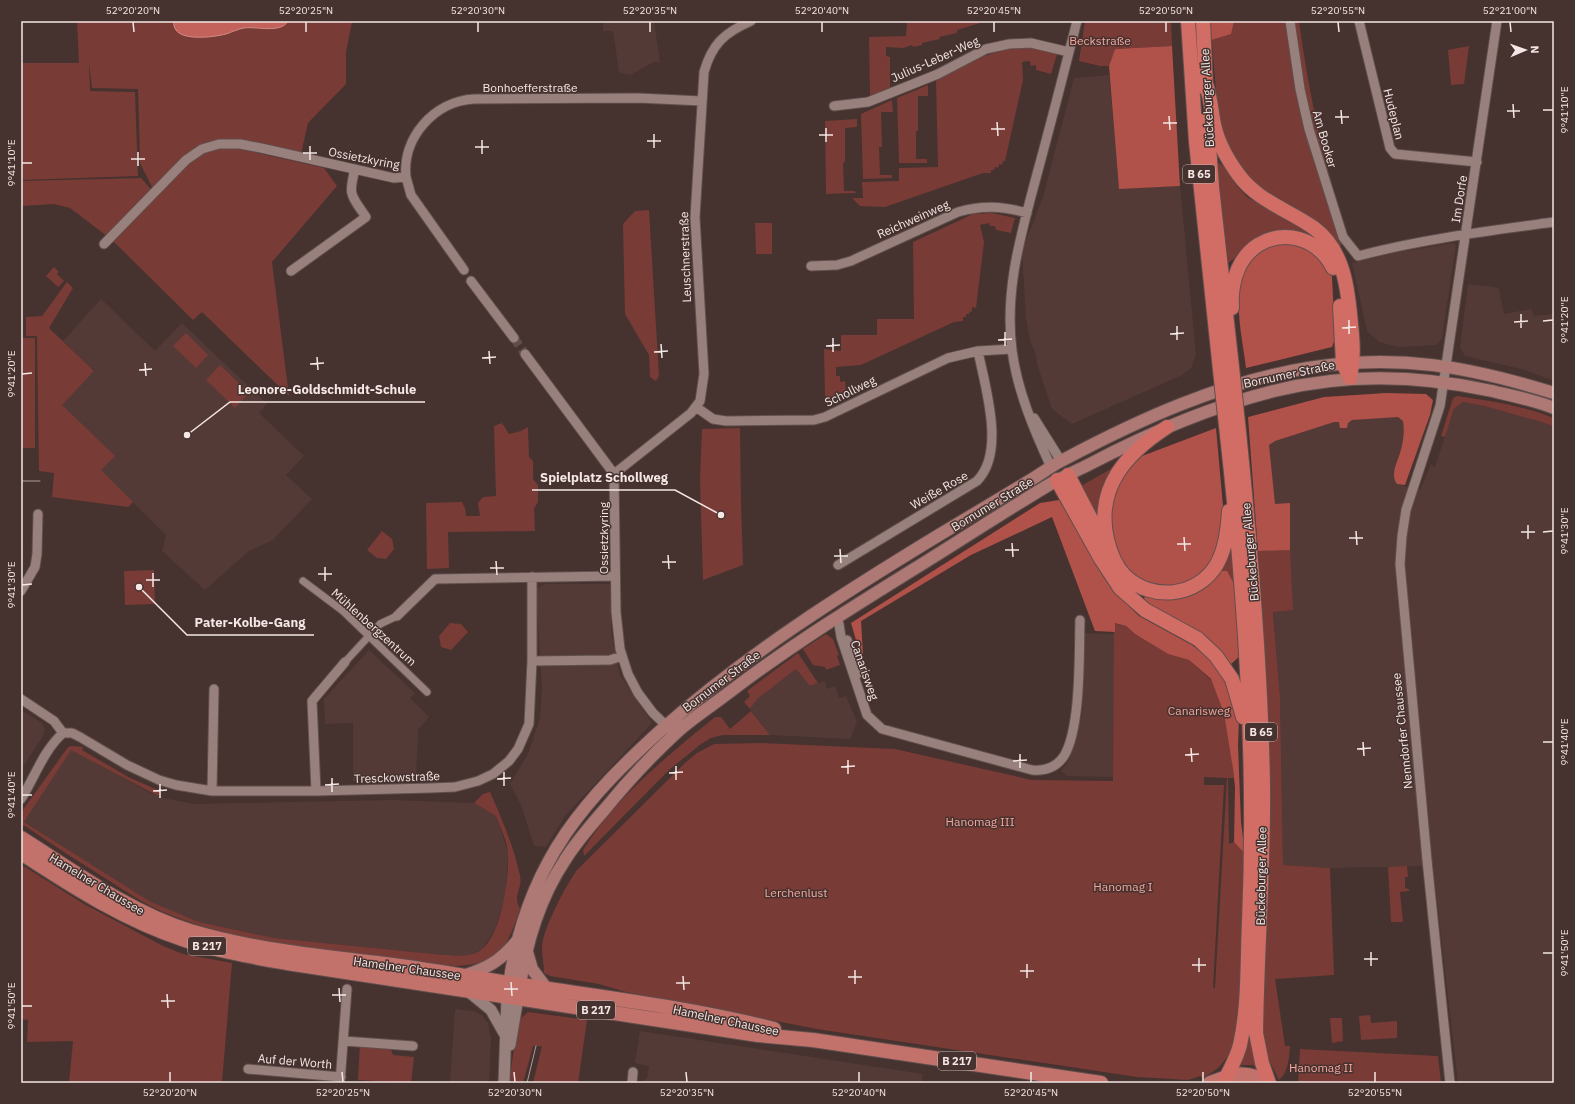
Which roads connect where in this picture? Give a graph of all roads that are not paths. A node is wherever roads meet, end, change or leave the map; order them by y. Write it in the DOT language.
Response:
graph roads {
  1 [pos="750,21"];
  2 [pos="1077,21"];
  3 [pos="1188,21"];
  4 [pos="1203,21"];
  5 [pos="1290,21"];
  6 [pos="1359,21"];
  7 [pos="1497,21"];
  8 [pos="1069,52"];
  9 [pos="1205,81"];
  10 [pos="702,101"];
  11 [pos="834,106"];
  12 [pos="1477,162"];
  13 [pos="355,169"];
  14 [pos="406,177"];
  15 [pos="1026,213"];
  16 [pos="1554,222"];
  17 [pos="1466,234"];
  18 [pos="104,244"];
  19 [pos="811,266"];
  20 [pos="464,270"];
  21 [pos="291,271"];
  22 [pos="471,281"];
  23 [pos="514,338"];
  24 [pos="1012,349"];
  25 [pos="978,351"];
  26 [pos="525,354"];
  27 [pos="1349,362"];
  28 [pos="1446,366"];
  29 [pos="1226,368"];
  30 [pos="1350,378"];
  31 [pos="1444,382"];
  32 [pos="1554,393"];
  33 [pos="696,407"];
  34 [pos="1554,408"];
  35 [pos="1167,427"];
  36 [pos="1233,433"];
  37 [pos="1056,464"];
  38 [pos="614,474"];
  39 [pos="1063,478"];
  40 [pos="38,514"];
  41 [pos="838,565"];
  42 [pos="1116,565"];
  43 [pos="615,576"];
  44 [pos="532,577"];
  45 [pos="303,581"];
  46 [pos="21,591"];
  47 [pos="827,605"];
  48 [pos="397,616"];
  49 [pos="1080,620"];
  50 [pos="837,621"];
  51 [pos="369,636"];
  52 [pos="622,656"];
  53 [pos="532,661"];
  54 [pos="345,662"];
  55 [pos="214,690"];
  56 [pos="428,692"];
  57 [pos="21,699"];
  58 [pos="670,730"];
  59 [pos="63,733"];
  60 [pos="37,769"];
  61 [pos="21,786"];
  62 [pos="212,791"];
  63 [pos="316,791"];
  64 [pos="21,799"];
  65 [pos="21,838"];
  66 [pos="1252,848"];
  67 [pos="24,857"];
  68 [pos="518,940"];
  69 [pos="526,950"];
  70 [pos="463,976"];
  71 [pos="347,989"];
  72 [pos="547,989"];
  73 [pos="468,991"];
  74 [pos="513,991"];
  75 [pos="505,1035"];
  76 [pos="813,1040"];
  77 [pos="344,1041"];
  78 [pos="413,1046"];
  79 [pos="505,1067"];
  80 [pos="248,1069"];
  81 [pos="633,1072"];
  82 [pos="341,1080"];
  83 [pos="1224,1080"];
  84 [pos="504,1083"];
  85 [pos="632,1083"];
  86 [pos="1101,1083"];
  87 [pos="1210,1083"];
  88 [pos="1265,1083"];
  89 [pos="1269,1083"];
  90 [pos="1450,1083"];
  1 -- 10 [label="street, Leuschnerstraße"];
  2 -- 8 [label="street"];
  3 -- 29 [label="highway, Bückeburger Allee / B 65"];
  4 -- 9 [label="highway, Bückeburger Allee / B 65"];
  5 -- 17 [label="street, Am Booker"];
  6 -- 12 [label="street, Hudeplan"];
  7 -- 12 [label="street, Im Dorfe"];
  8 -- 11 [label="street, Julius-Leber-Weg"];
  8 -- 15 [label="street"];
  9 -- 27 [label="highway"];
  9 -- 29 [label="highway, Bückeburger Allee / B 65"];
  10 -- 14 [label="street, Bonhoefferstraße"];
  10 -- 33 [label="street, Leuschnerstraße"];
  12 -- 17 [label="street, Im Dorfe"];
  13 -- 14 [label="street, Ossietzkyring"];
  13 -- 18 [label="street, Ossietzkyring"];
  13 -- 21 [label="street"];
  14 -- 20 [label="street, Ossietzkyring"];
  15 -- 19 [label="street, Reichweinweg"];
  15 -- 24 [label="street"];
  16 -- 17 [label="street"];
  17 -- 28 [label="street, Im Dorfe"];
  22 -- 23 [label="street"];
  24 -- 25 [label="street, Schollweg"];
  24 -- 37 [label="street"];
  25 -- 33 [label="street, Schollweg"];
  25 -- 41 [label="street, Weiße Rose"];
  26 -- 38 [label="street"];
  27 -- 28 [label="main road, Bornumer Straße"];
  27 -- 29 [label="highway"];
  27 -- 30 [label="highway"];
  27 -- 37 [label="main road, Bornumer Straße"];
  28 -- 31 [label="street, Im Dorfe"];
  28 -- 32 [label="main road, Bornumer Straße"];
  29 -- 36 [label="highway, Bückeburger Allee / B 65, bridge"];
  30 -- 31 [label="main road, Bornumer Straße"];
  30 -- 35 [label="main road, Bornumer Straße"];
  31 -- 34 [label="main road, Bornumer Straße"];
  31 -- 90 [label="street, Nenndorfer Chaussee"];
  33 -- 38 [label="street"];
  35 -- 39 [label="main road, Bornumer Straße"];
  35 -- 42 [label="highway"];
  36 -- 42 [label="highway"];
  36 -- 66 [label="highway, Bückeburger Allee / B 65"];
  36 -- 89 [label="highway, Bückeburger Allee / B 65"];
  37 -- 39 [label="main road"];
  37 -- 47 [label="main road, Bornumer Straße"];
  38 -- 43 [label="street, Ossietzkyring"];
  39 -- 42 [label="highway"];
  39 -- 50 [label="main road, Bornumer Straße"];
  39 -- 66 [label="highway"];
  40 -- 46 [label="street"];
  43 -- 44 [label="street"];
  43 -- 52 [label="street, Ossietzkyring"];
  44 -- 48 [label="street"];
  44 -- 53 [label="street, Tresckowstraße"];
  45 -- 51 [label="street, Mühlenbergzentrum"];
  47 -- 50 [label="street, Canarisweg"];
  47 -- 58 [label="main road, Bornumer Straße"];
  48 -- 51 [label="street"];
  49 -- 50 [label="street, Canarisweg"];
  50 -- 58 [label="main road, Bornumer Straße"];
  51 -- 54 [label="street"];
  51 -- 56 [label="street, Mühlenbergzentrum"];
  52 -- 53 [label="street"];
  52 -- 58 [label="street, Ossietzkyring"];
  53 -- 63 [label="street, Tresckowstraße"];
  54 -- 63 [label="street"];
  55 -- 62 [label="street"];
  57 -- 59 [label="street"];
  58 -- 68 [label="main road, Bornumer Straße"];
  58 -- 69 [label="main road, Bornumer Straße"];
  59 -- 60 [label="street"];
  59 -- 62 [label="street, Tresckowstraße"];
  60 -- 61 [label="street"];
  60 -- 64 [label="street"];
  62 -- 63 [label="street, Tresckowstraße"];
  65 -- 70 [label="main road, Hamelner Chaussee / B 217"];
  66 -- 83 [label="highway, Bückeburger Allee / B 65"];
  67 -- 73 [label="main road, Hamelner Chaussee / B 217"];
  68 -- 70 [label="main road"];
  68 -- 74 [label="main road, Bornumer Straße"];
  69 -- 72 [label="main road"];
  69 -- 74 [label="main road, Bornumer Straße"];
  70 -- 74 [label="main road, Hamelner Chaussee / B 217"];
  71 -- 77 [label="street"];
  72 -- 74 [label="main road, Hamelner Chaussee / B 217"];
  72 -- 76 [label="main road, Hamelner Chaussee / B 217"];
  73 -- 74 [label="main road, Hamelner Chaussee / B 217"];
  73 -- 75 [label="street"];
  74 -- 75 [label="street"];
  74 -- 76 [label="main road, Hamelner Chaussee / B 217"];
  74 -- 79 [label="street"];
  75 -- 79 [label="street"];
  76 -- 86 [label="main road, Hamelner Chaussee / B 217"];
  77 -- 78 [label="street"];
  77 -- 82 [label="street"];
  79 -- 84 [label="street"];
  80 -- 82 [label="street, Auf der Worth"];
  81 -- 85 [label="street"];
  83 -- 87 [label="main road"];
  83 -- 88 [label="main road"];
}
